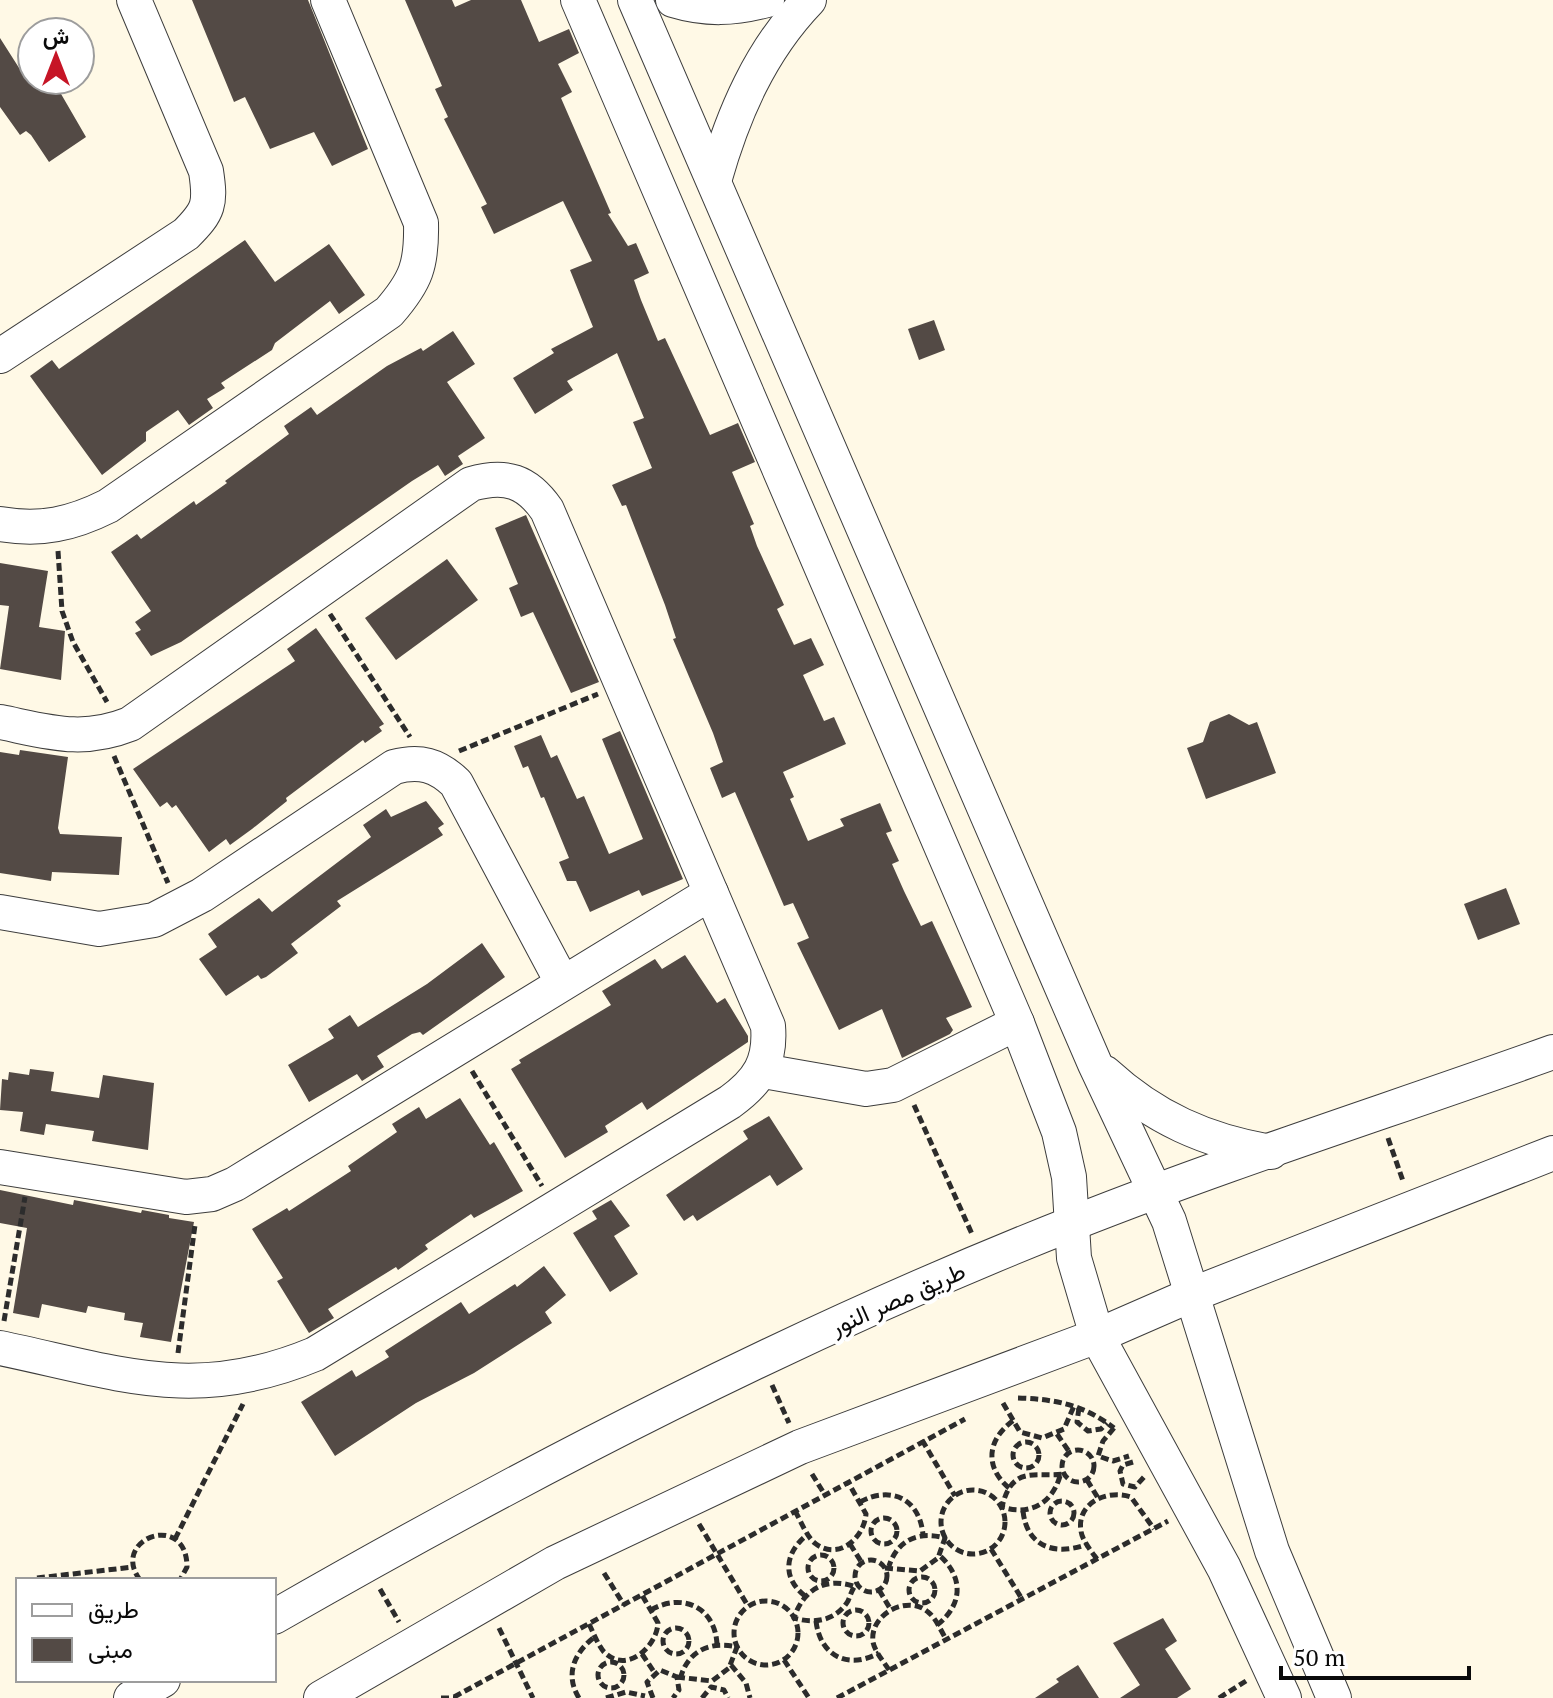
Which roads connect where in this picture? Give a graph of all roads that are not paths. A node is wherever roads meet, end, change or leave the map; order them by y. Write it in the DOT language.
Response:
graph roads {
  1 [pos="134,0"];
  2 [pos="328,0"];
  3 [pos="578,0"];
  4 [pos="635,0"];
  5 [pos="673,0"];
  6 [pos="767,0"];
  7 [pos="809,0"];
  8 [pos="714,181"];
  9 [pos="0,356"];
  10 [pos="0,524"];
  11 [pos="0,722"];
  12 [pos="711,893"];
  13 [pos="0,912"];
  14 [pos="562,982"];
  15 [pos="1017,1023"];
  16 [pos="1553,1052"];
  17 [pos="1095,1064"];
  18 [pos="763,1071"];
  19 [pos="1271,1152"];
  20 [pos="1553,1153"];
  21 [pos="15,1169"];
  22 [pos="1154,1192"];
  23 [pos="1073,1223"];
  24 [pos="1191,1295"];
  25 [pos="1097,1336"];
  26 [pos="1,1337"];
  27 [pos="276,1616"];
  28 [pos="159,1682"];
  29 [pos="131,1698"];
  30 [pos="321,1698"];
  31 [pos="1284,1698"];
  32 [pos="1334,1698"];
  1 -- 9 [label="street"];
  2 -- 10 [label="street"];
  3 -- 15 [label="street"];
  4 -- 8 [label="street"];
  5 -- 6 [label="street"];
  7 -- 8 [label="street"];
  8 -- 17 [label="street"];
  11 -- 12 [label="street"];
  12 -- 14 [label="street"];
  12 -- 18 [label="street"];
  13 -- 14 [label="street"];
  14 -- 21 [label="street"];
  15 -- 18 [label="street"];
  15 -- 23 [label="street"];
  16 -- 19 [label="street, طريق مصر النور"];
  17 -- 19 [label="street"];
  17 -- 22 [label="street"];
  18 -- 26 [label="street"];
  19 -- 22 [label="street, طريق مصر النور"];
  20 -- 24 [label="street"];
  22 -- 23 [label="street, طريق مصر النور"];
  22 -- 24 [label="street"];
  23 -- 25 [label="street"];
  23 -- 27 [label="street, طريق مصر النور"];
  24 -- 25 [label="street"];
  24 -- 32 [label="street"];
  25 -- 30 [label="street"];
  25 -- 31 [label="street"];
  28 -- 29 [label="street"];
}
